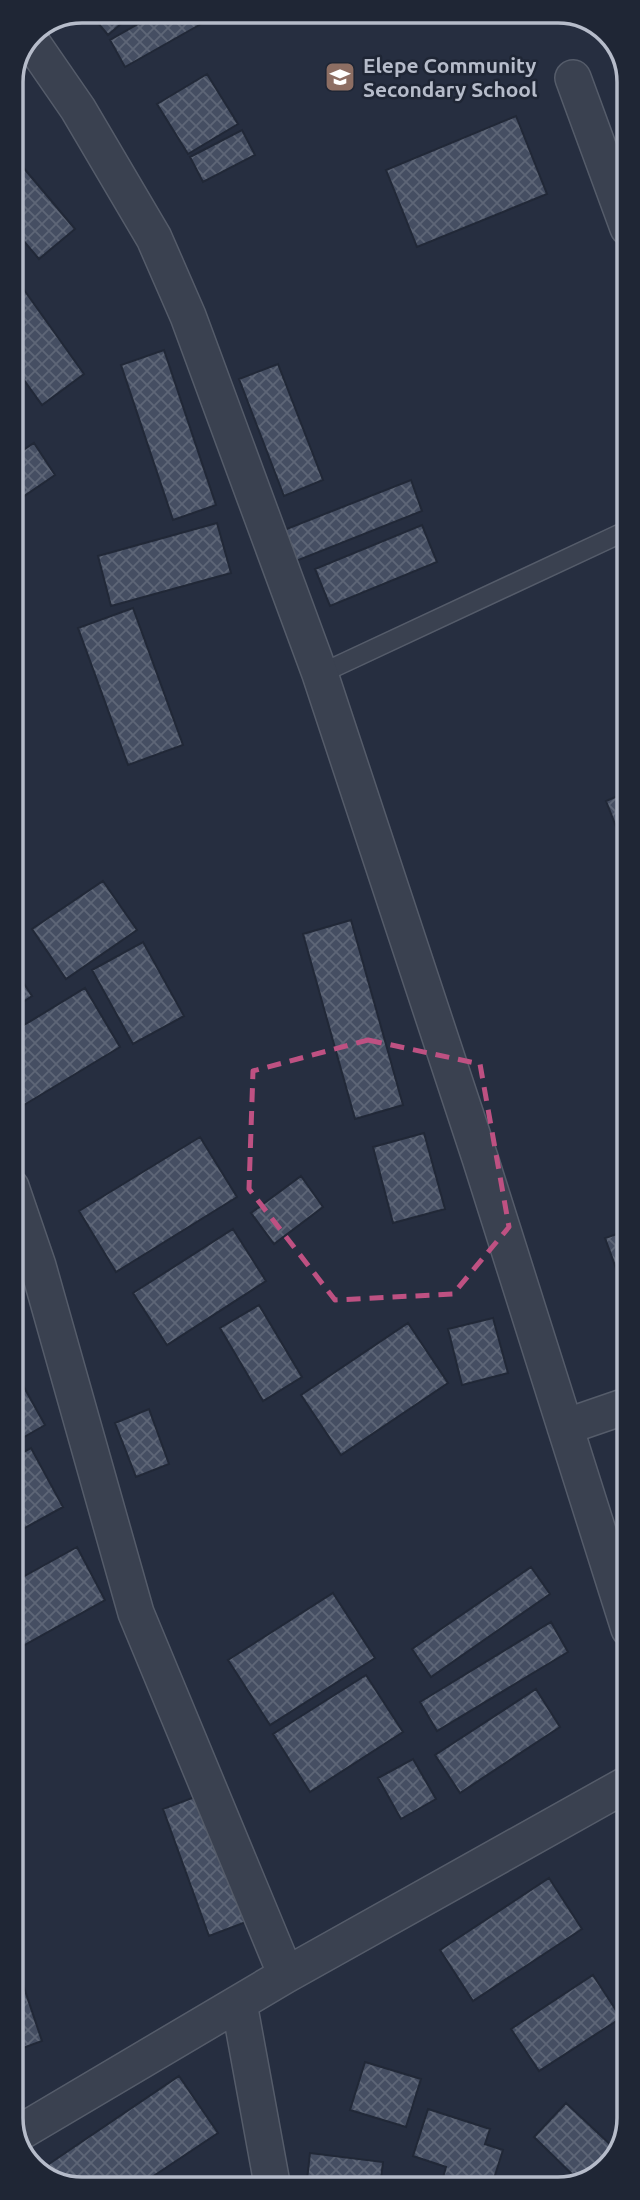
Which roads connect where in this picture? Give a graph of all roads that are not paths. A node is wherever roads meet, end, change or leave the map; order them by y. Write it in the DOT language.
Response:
graph roads {
  1 [pos="35,47"];
  2 [pos="573,78"];
  3 [pos="617,198"];
  4 [pos="617,535"];
  5 [pos="320,674"];
  6 [pos="23,1222"];
  7 [pos="617,1409"];
  8 [pos="565,1427"];
  9 [pos="617,1591"];
  10 [pos="617,1790"];
  11 [pos="286,1975"];
  12 [pos="239,2003"];
  13 [pos="24,2130"];
  14 [pos="272,2177"];
  1 -- 5 [label="street"];
  2 -- 3 [label="street"];
  4 -- 5 [label="lane"];
  5 -- 8 [label="street"];
  6 -- 11 [label="street"];
  7 -- 8 [label="street"];
  8 -- 9 [label="street"];
  10 -- 11 [label="street"];
  11 -- 12 [label="street"];
  12 -- 13 [label="street"];
  12 -- 14 [label="street"];
}
